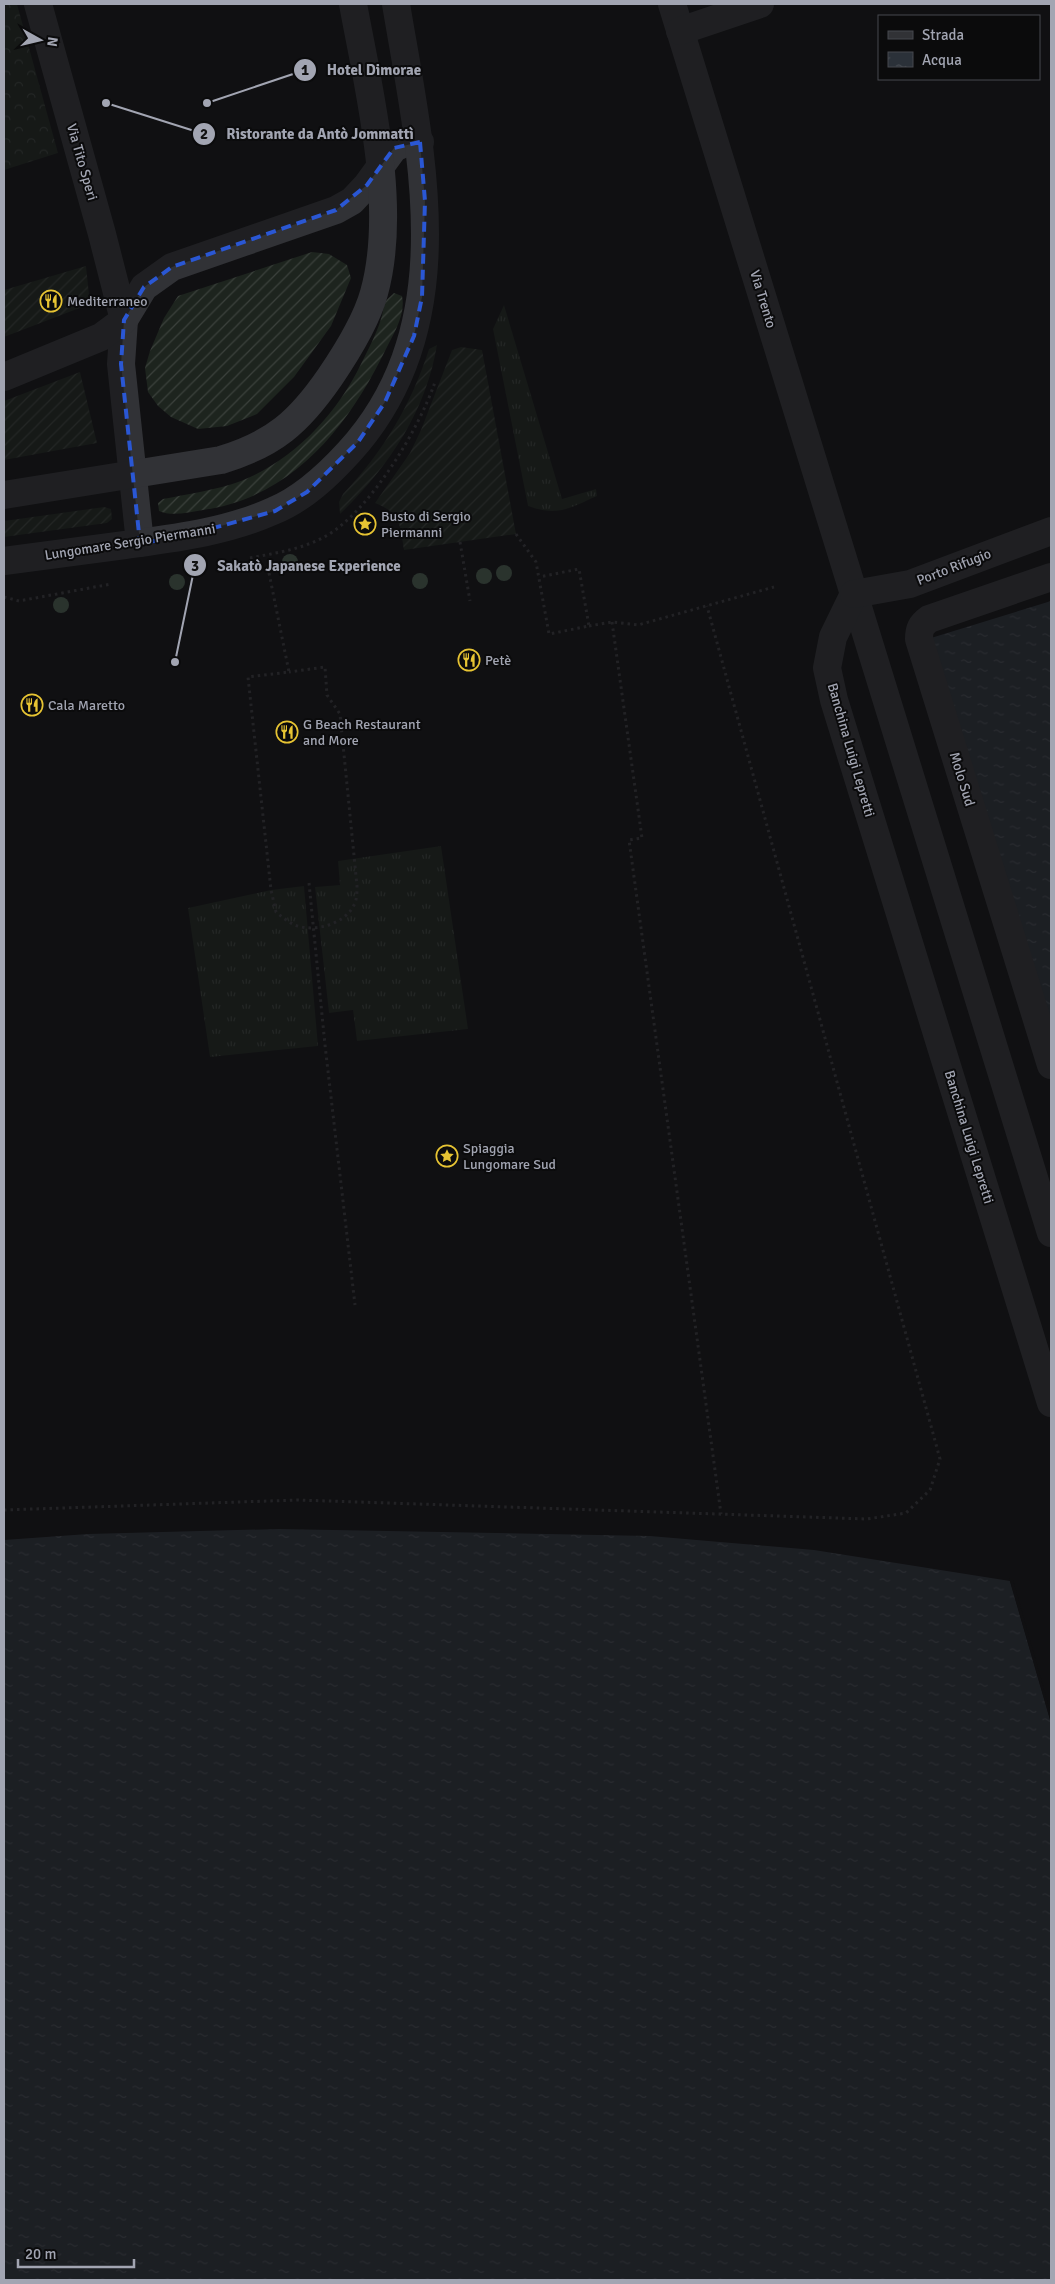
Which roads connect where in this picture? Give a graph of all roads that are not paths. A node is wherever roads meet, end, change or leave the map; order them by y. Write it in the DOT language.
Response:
graph roads {
  1 [pos="38,4"];
  2 [pos="353,4"];
  3 [pos="396,4"];
  4 [pos="672,4"];
  5 [pos="760,4"];
  6 [pos="680,31"];
  7 [pos="420,142"];
  8 [pos="380,168"];
  9 [pos="124,320"];
  10 [pos="4,377"];
  11 [pos="132,474"];
  12 [pos="4,495"];
  13 [pos="1051,531"];
  14 [pos="140,543"];
  15 [pos="4,561"];
  16 [pos="1051,577"];
  17 [pos="854,594"];
  18 [pos="1051,1065"];
  19 [pos="1051,1233"];
  20 [pos="1051,1403"];
  1 -- 9 [label="street, Via Tito Speri"];
  2 -- 8 [label="street"];
  3 -- 7 [label="street, Lungomare Sergio Piermanni"];
  4 -- 6 [label="street, Via Trento"];
  5 -- 6 [label="street"];
  6 -- 17 [label="street, Via Trento"];
  7 -- 8 [label="street, Via Tito Speri"];
  7 -- 14 [label="street, Lungomare Sergio Piermanni"];
  8 -- 9 [label="street, Via Tito Speri"];
  8 -- 11 [label="street"];
  9 -- 10 [label="street, Via Tito Speri"];
  9 -- 11 [label="street, Via Tito Speri"];
  11 -- 12 [label="street"];
  11 -- 14 [label="street, Via Tito Speri"];
  13 -- 17 [label="street, Porto Rifugio"];
  14 -- 15 [label="street, Lungomare Sergio Piermanni"];
  16 -- 18 [label="street, Molo Sud"];
  17 -- 19 [label="street"];
  17 -- 20 [label="street, Banchina Luigi Lepretti"];
}
